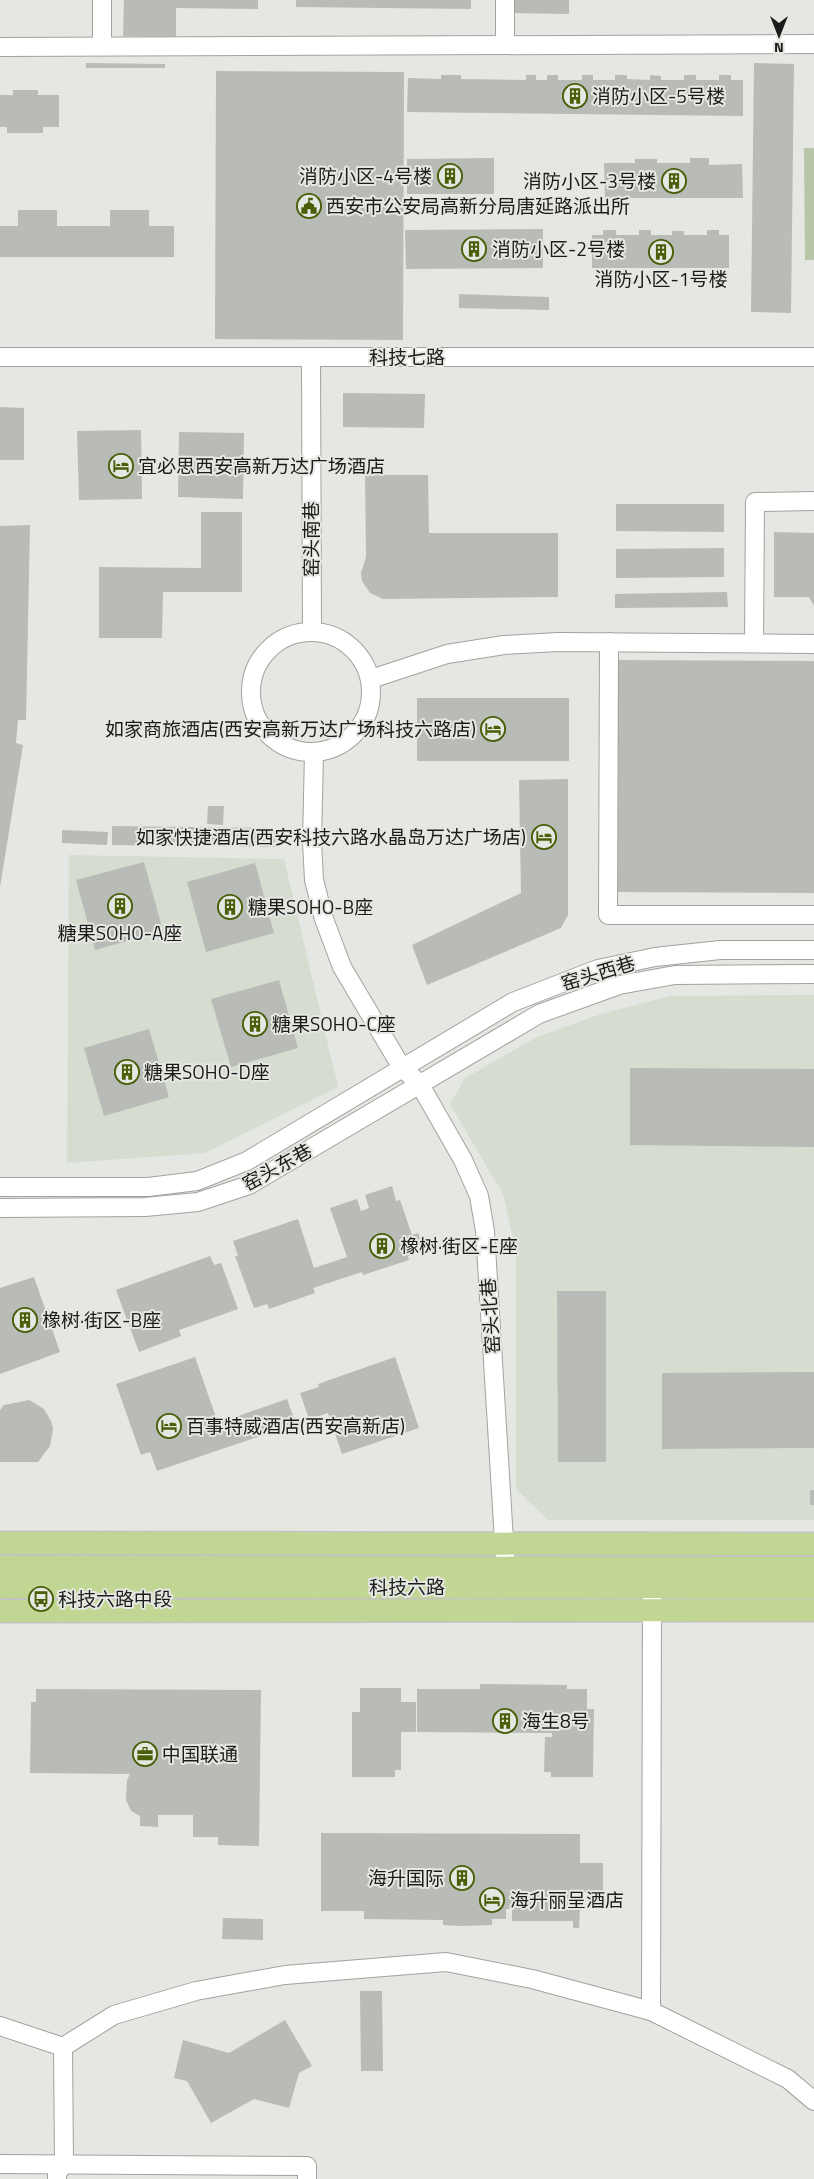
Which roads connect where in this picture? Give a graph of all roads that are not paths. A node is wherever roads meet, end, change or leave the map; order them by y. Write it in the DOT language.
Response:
graph roads {
  1 [pos="102,0"];
  2 [pos="504,0"];
  3 [pos="814,44"];
  4 [pos="504,45"];
  5 [pos="102,46"];
  6 [pos="0,47"];
  7 [pos="0,357"];
  8 [pos="311,357"];
  9 [pos="814,357"];
  10 [pos="814,501"];
  11 [pos="312,631"];
  12 [pos="609,642"];
  13 [pos="754,643"];
  14 [pos="814,644"];
  15 [pos="371,679"];
  16 [pos="314,753"];
  17 [pos="814,915"];
  18 [pos="814,950"];
  19 [pos="814,974"];
  20 [pos="402,1068"];
  21 [pos="419,1083"];
  22 [pos="0,1187"];
  23 [pos="0,1208"];
  24 [pos="0,1543"];
  25 [pos="505,1544"];
  26 [pos="814,1544"];
  27 [pos="0,1567"];
  28 [pos="814,1568"];
  29 [pos="506,1577"];
  30 [pos="652,1577"];
  31 [pos="814,1587"];
  32 [pos="0,1588"];
  33 [pos="652,1610"];
  34 [pos="814,1610"];
  35 [pos="0,1611"];
  36 [pos="651,2011"];
  37 [pos="0,2026"];
  38 [pos="63,2047"];
  39 [pos="814,2101"];
  40 [pos="0,2164"];
  41 [pos="60,2172"];
  42 [pos="307,2179"];
  1 -- 5 [label="street"];
  2 -- 4 [label="street"];
  3 -- 4 [label="street"];
  4 -- 5 [label="street"];
  5 -- 6 [label="street"];
  7 -- 8 [label="street, 科技七路"];
  8 -- 9 [label="street, 科技七路"];
  8 -- 11 [label="street, 窑头南巷"];
  10 -- 13 [label="street"];
  11 -- 15 [label="street"];
  11 -- 16 [label="street"];
  12 -- 13 [label="street"];
  12 -- 15 [label="street"];
  12 -- 17 [label="street"];
  13 -- 14 [label="street"];
  15 -- 16 [label="street"];
  16 -- 20 [label="street"];
  18 -- 20 [label="street, 窑头西巷"];
  19 -- 21 [label="street, 窑头西巷"];
  20 -- 21 [label="street, 窑头北巷"];
  20 -- 22 [label="street, 窑头东巷"];
  21 -- 23 [label="street, 窑头东巷"];
  21 -- 25 [label="street, 窑头北巷"];
  24 -- 25 [label="main road"];
  25 -- 26 [label="main road"];
  25 -- 29 [label="street, 窑头北巷"];
  27 -- 29 [label="main road, 科技六路"];
  28 -- 30 [label="main road, 科技六路"];
  29 -- 30 [label="main road, 科技六路"];
  29 -- 32 [label="main road, 科技六路"];
  30 -- 31 [label="main road, 科技六路"];
  30 -- 33 [label="street"];
  33 -- 34 [label="main road"];
  33 -- 35 [label="main road"];
  33 -- 36 [label="street"];
  36 -- 38 [label="street"];
  36 -- 39 [label="street"];
  37 -- 38 [label="street"];
  38 -- 41 [label="street"];
  40 -- 41 [label="street"];
  41 -- 42 [label="street"];
}
